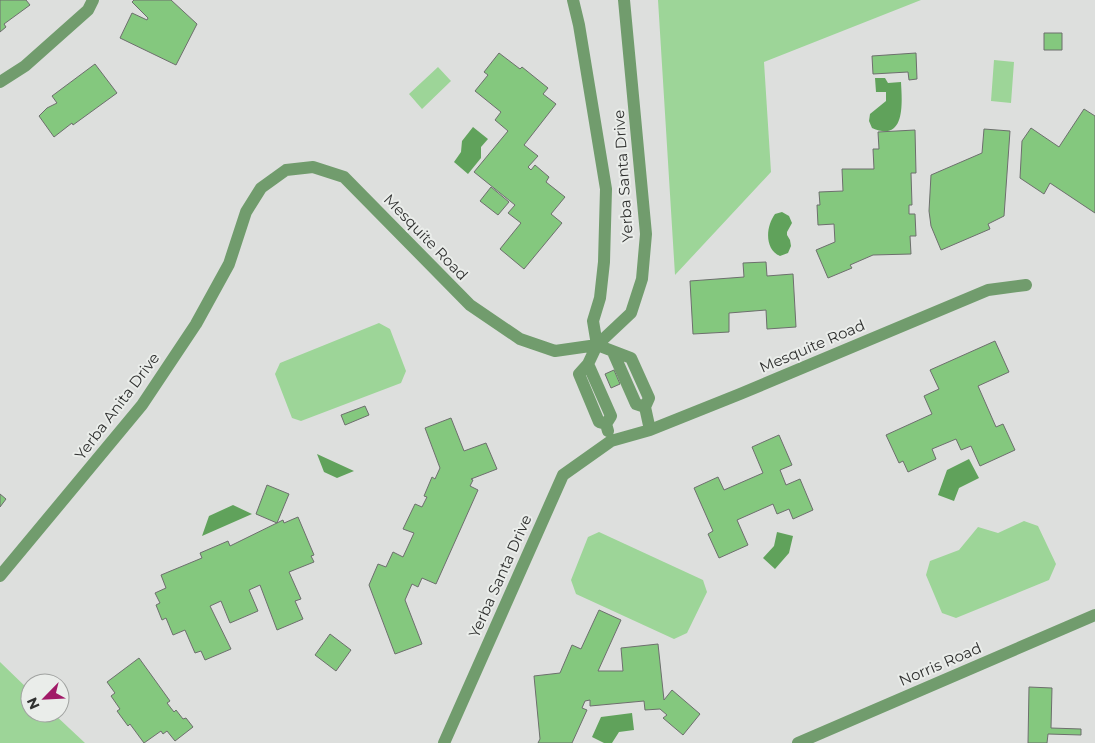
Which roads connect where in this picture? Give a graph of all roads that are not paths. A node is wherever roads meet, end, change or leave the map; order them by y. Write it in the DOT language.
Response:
graph roads {
  1 [pos="93,0"];
  2 [pos="574,0"];
  3 [pos="624,0"];
  4 [pos="0,82"];
  5 [pos="246,212"];
  6 [pos="1026,284"];
  7 [pos="597,345"];
  8 [pos="650,430"];
  9 [pos="611,441"];
  10 [pos="0,576"];
  11 [pos="1095,615"];
  12 [pos="444,743"];
  13 [pos="798,743"];
  1 -- 4 [label="street"];
  2 -- 7 [label="street, Yerba Santa Drive"];
  3 -- 7 [label="street, Yerba Santa Drive"];
  5 -- 7 [label="street, Mesquite Road"];
  5 -- 10 [label="street, Yerba Anita Drive"];
  6 -- 8 [label="street, Mesquite Road"];
  7 -- 8 [label="street"];
  7 -- 9 [label="street"];
  8 -- 9 [label="street, Mesquite Road"];
  9 -- 12 [label="street, Yerba Santa Drive"];
  11 -- 13 [label="street, Norris Road"];
}
